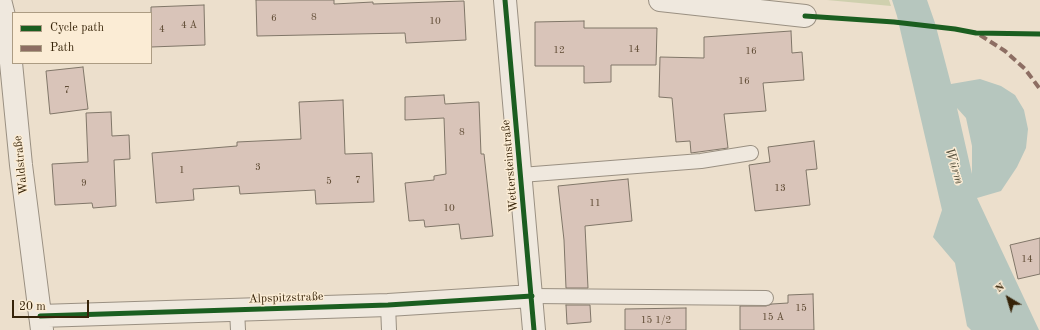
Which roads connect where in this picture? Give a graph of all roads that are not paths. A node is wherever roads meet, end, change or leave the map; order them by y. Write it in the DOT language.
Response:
graph roads {
  1 [pos="0,0"];
  2 [pos="505,0"];
  3 [pos="660,0"];
  4 [pos="806,16"];
  5 [pos="752,153"];
  6 [pos="521,175"];
  7 [pos="532,296"];
  8 [pos="766,298"];
  9 [pos="388,305"];
  10 [pos="238,320"];
  11 [pos="41,323"];
  12 [pos="389,330"];
  13 [pos="534,330"];
  1 -- 11 [label="street, Waldstraße"];
  2 -- 6 [label="street, Wettersteinstraße"];
  3 -- 4 [label="street"];
  5 -- 6 [label="lane"];
  6 -- 7 [label="street, Wettersteinstraße"];
  7 -- 8 [label="lane"];
  7 -- 9 [label="street, Alpspitzstraße"];
  7 -- 13 [label="street, Wettersteinstraße"];
  9 -- 10 [label="street, Alpspitzstraße"];
  9 -- 12 [label="lane"];
  10 -- 11 [label="street, Alpspitzstraße"];
}
